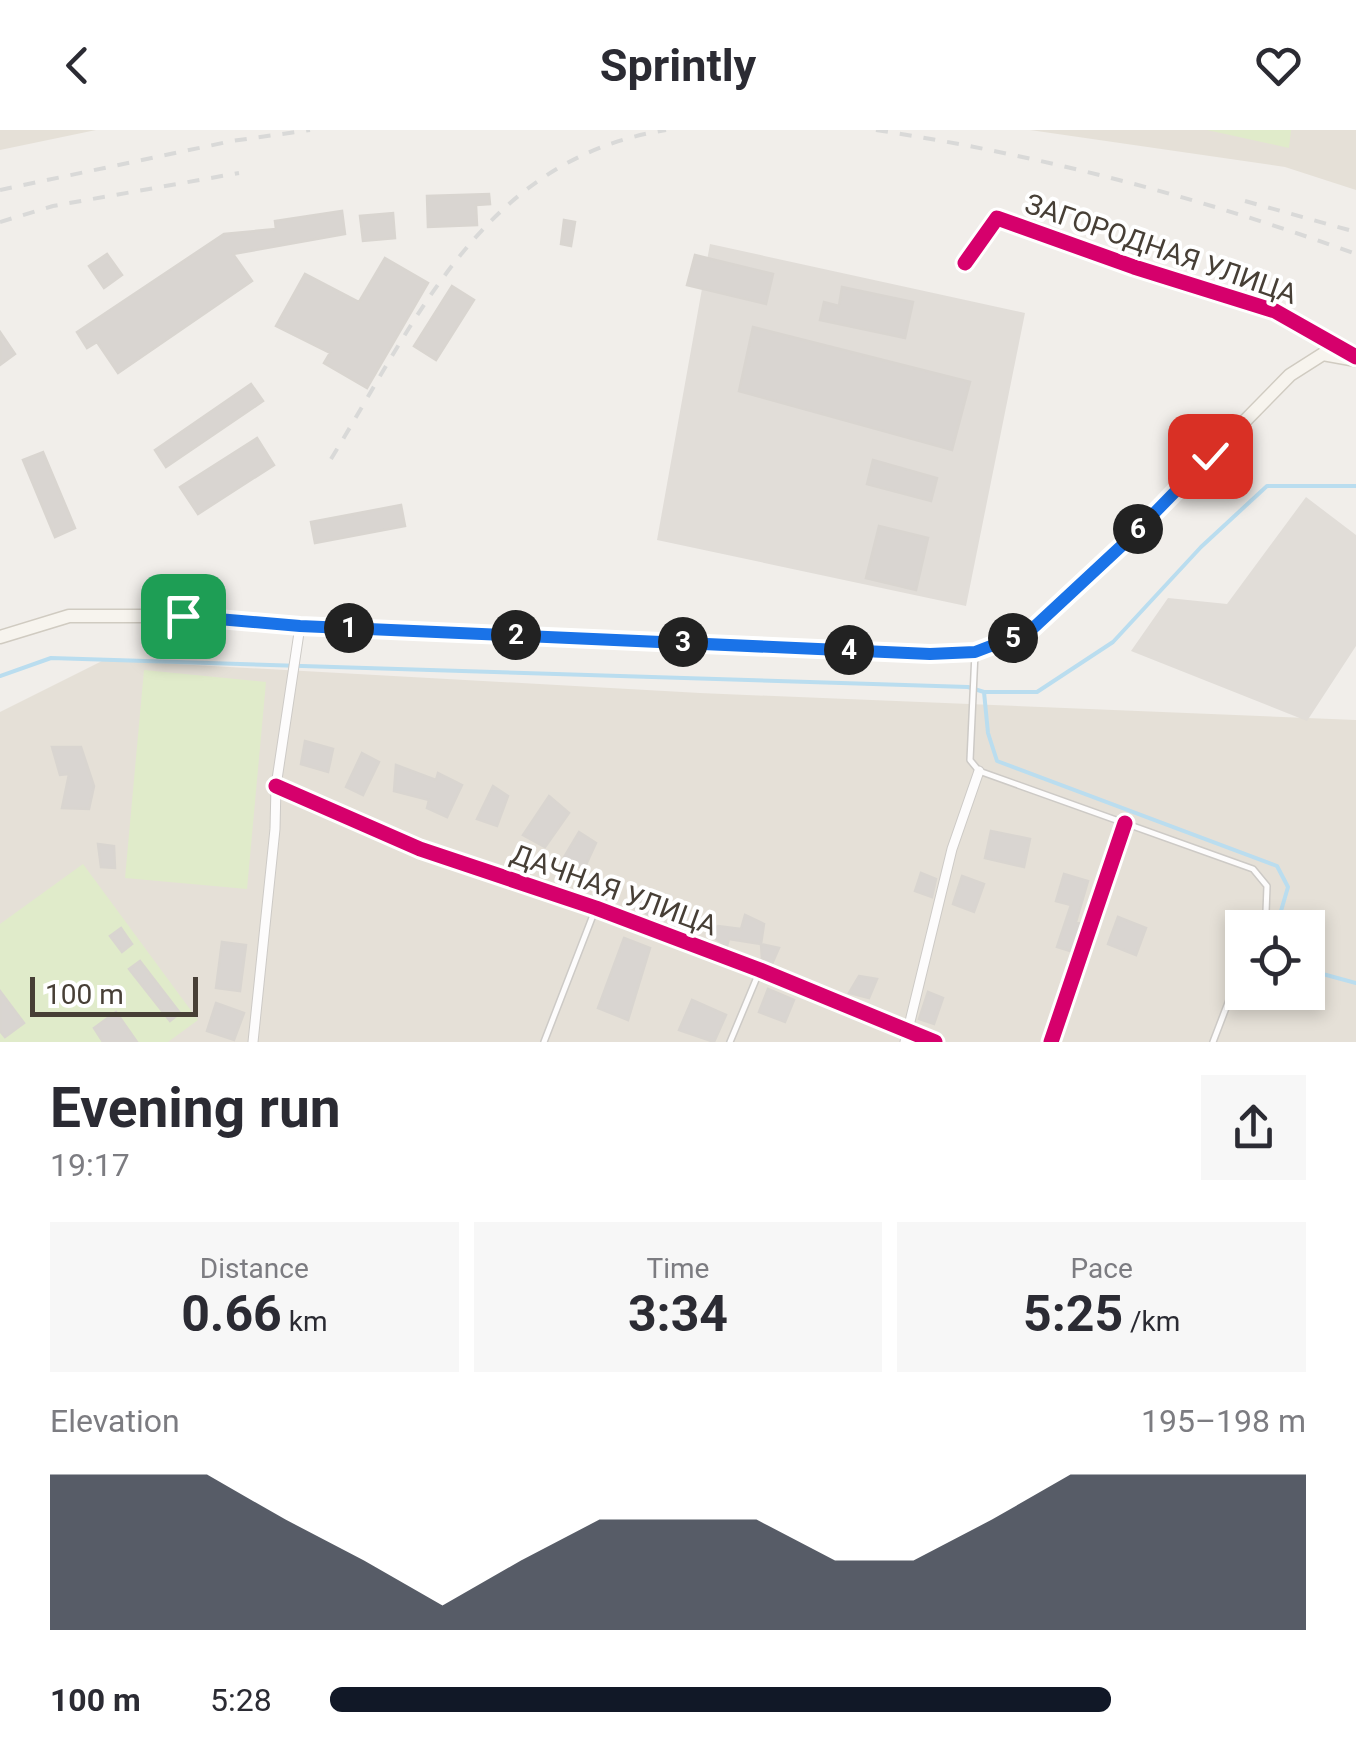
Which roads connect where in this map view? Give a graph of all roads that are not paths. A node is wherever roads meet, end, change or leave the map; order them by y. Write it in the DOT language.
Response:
graph roads {
  1 [pos="965,264"];
  2 [pos="1356,358"];
  3 [pos="300,626"];
  4 [pos="0,638"];
  5 [pos="975,652"];
  6 [pos="978,772"];
  7 [pos="276,786"];
  8 [pos="1125,822"];
  9 [pos="596,908"];
  10 [pos="1266,910"];
  11 [pos="760,970"];
  12 [pos="1225,1010"];
  13 [pos="906,1037"];
  14 [pos="253,1042"];
  15 [pos="544,1042"];
  16 [pos="730,1042"];
  17 [pos="935,1042"];
  18 [pos="1051,1042"];
  19 [pos="1213,1042"];
  1 -- 2 [label="street, ЗАГОРОДНАЯ УЛИЦА"];
  2 -- 5 [label="main road, ЗАГОРОДНАЯ УЛИЦА"];
  3 -- 4 [label="main road, ЗАГОРОДНАЯ УЛИЦА"];
  3 -- 5 [label="main road, ЗАГОРОДНАЯ УЛИЦА"];
  3 -- 7 [label="street"];
  5 -- 6 [label="lane"];
  6 -- 8 [label="lane"];
  6 -- 13 [label="street"];
  7 -- 9 [label="street, ДАЧНАЯ УЛИЦА"];
  7 -- 14 [label="street"];
  8 -- 10 [label="lane"];
  8 -- 18 [label="street"];
  9 -- 11 [label="street, ДАЧНАЯ УЛИЦА"];
  9 -- 15 [label="lane"];
  11 -- 13 [label="street, ДАЧНАЯ УЛИЦА"];
  11 -- 16 [label="lane"];
  12 -- 19 [label="lane"];
  13 -- 17 [label="street, ДАЧНАЯ УЛИЦА"];
}
